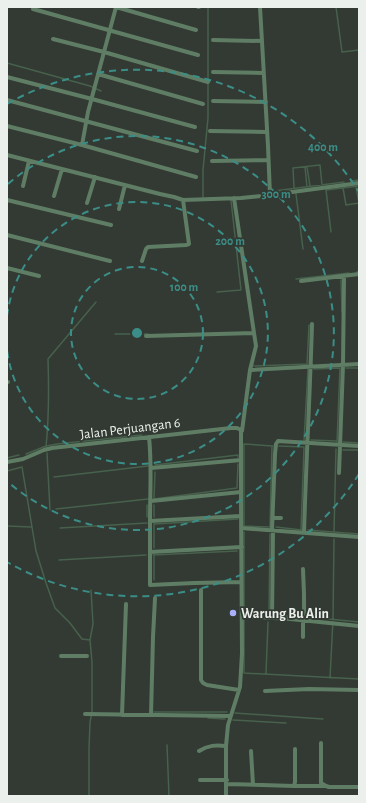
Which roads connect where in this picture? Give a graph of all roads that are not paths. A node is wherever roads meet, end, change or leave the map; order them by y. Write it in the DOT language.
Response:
graph roads {
  1 [pos="116,7"];
  2 [pos="260,7"];
  3 [pos="33,10"];
  4 [pos="110,30"];
  5 [pos="196,30"];
  6 [pos="53,39"];
  7 [pos="213,40"];
  8 [pos="262,41"];
  9 [pos="104,52"];
  10 [pos="198,55"];
  11 [pos="213,72"];
  12 [pos="264,73"];
  13 [pos="98,74"];
  14 [pos="7,77"];
  15 [pos="208,82"];
  16 [pos="92,99"];
  17 [pos="7,100"];
  18 [pos="213,102"];
  19 [pos="266,102"];
  20 [pos="203,104"];
  21 [pos="86,121"];
  22 [pos="7,126"];
  23 [pos="195,127"];
  24 [pos="210,131"];
  25 [pos="267,132"];
  26 [pos="82,145"];
  27 [pos="197,151"];
  28 [pos="7,155"];
  29 [pos="212,160"];
  30 [pos="268,160"];
  31 [pos="29,161"];
  32 [pos="62,169"];
  33 [pos="95,177"];
  34 [pos="196,177"];
  35 [pos="359,183"];
  36 [pos="125,185"];
  37 [pos="23,186"];
  38 [pos="270,195"];
  39 [pos="54,196"];
  40 [pos="234,198"];
  41 [pos="7,200"];
  42 [pos="183,200"];
  43 [pos="87,203"];
  44 [pos="119,209"];
  45 [pos="111,225"];
  46 [pos="7,235"];
  47 [pos="110,261"];
  48 [pos="142,261"];
  49 [pos="7,268"];
  50 [pos="359,274"];
  51 [pos="39,276"];
  52 [pos="344,276"];
  53 [pos="301,281"];
  54 [pos="312,324"];
  55 [pos="254,333"];
  56 [pos="146,336"];
  57 [pos="359,364"];
  58 [pos="343,365"];
  59 [pos="311,366"];
  60 [pos="250,370"];
  61 [pos="241,430"];
  62 [pos="149,436"];
  63 [pos="307,444"];
  64 [pos="339,446"];
  65 [pos="359,446"];
  66 [pos="241,460"];
  67 [pos="7,462"];
  68 [pos="151,468"];
  69 [pos="339,472"];
  70 [pos="240,492"];
  71 [pos="151,501"];
  72 [pos="241,516"];
  73 [pos="272,518"];
  74 [pos="281,518"];
  75 [pos="150,521"];
  76 [pos="241,528"];
  77 [pos="273,530"];
  78 [pos="304,533"];
  79 [pos="359,537"];
  80 [pos="242,547"];
  81 [pos="150,552"];
  82 [pos="303,569"];
  83 [pos="241,582"];
  84 [pos="201,590"];
  85 [pos="155,598"];
  86 [pos="126,604"];
  87 [pos="242,616"];
  88 [pos="272,618"];
  89 [pos="303,621"];
  90 [pos="359,626"];
  91 [pos="303,636"];
  92 [pos="61,656"];
  93 [pos="87,656"];
  94 [pos="239,690"];
  95 [pos="359,690"];
  96 [pos="264,691"];
  97 [pos="86,714"];
  98 [pos="122,715"];
  99 [pos="151,715"];
  100 [pos="230,716"];
  101 [pos="321,743"];
  102 [pos="226,746"];
  103 [pos="295,749"];
  104 [pos="199,750"];
  105 [pos="251,751"];
  106 [pos="200,780"];
  107 [pos="227,782"];
  108 [pos="253,785"];
  109 [pos="294,786"];
  110 [pos="326,786"];
  111 [pos="359,787"];
  112 [pos="226,796"];
  1 -- 4 [label="street"];
  1 -- 5 [label="street"];
  2 -- 8 [label="street"];
  3 -- 4 [label="street"];
  4 -- 9 [label="street"];
  4 -- 10 [label="street"];
  6 -- 9 [label="street"];
  7 -- 8 [label="street"];
  8 -- 12 [label="street"];
  9 -- 13 [label="street"];
  9 -- 15 [label="street"];
  11 -- 12 [label="street"];
  12 -- 19 [label="street"];
  13 -- 16 [label="street"];
  13 -- 20 [label="street"];
  14 -- 16 [label="street"];
  16 -- 21 [label="street"];
  16 -- 23 [label="street"];
  17 -- 21 [label="street"];
  18 -- 19 [label="street"];
  19 -- 25 [label="street"];
  21 -- 26 [label="street"];
  21 -- 27 [label="street"];
  22 -- 26 [label="street"];
  24 -- 25 [label="street"];
  25 -- 30 [label="street"];
  26 -- 34 [label="street"];
  28 -- 31 [label="street"];
  29 -- 30 [label="street"];
  30 -- 38 [label="street"];
  31 -- 32 [label="street"];
  31 -- 37 [label="street"];
  32 -- 33 [label="street"];
  32 -- 39 [label="street"];
  33 -- 36 [label="street"];
  33 -- 43 [label="street"];
  35 -- 38 [label="street"];
  36 -- 42 [label="street"];
  36 -- 44 [label="street"];
  38 -- 40 [label="street"];
  40 -- 42 [label="street"];
  40 -- 55 [label="street"];
  41 -- 45 [label="street"];
  42 -- 48 [label="street"];
  46 -- 47 [label="street"];
  49 -- 51 [label="street"];
  50 -- 52 [label="street"];
  52 -- 53 [label="street"];
  52 -- 58 [label="street"];
  54 -- 59 [label="street"];
  55 -- 56 [label="street"];
  55 -- 60 [label="street"];
  57 -- 58 [label="street"];
  58 -- 59 [label="street"];
  58 -- 64 [label="street"];
  59 -- 60 [label="street"];
  59 -- 63 [label="street"];
  60 -- 61 [label="street"];
  61 -- 62 [label="street, Jalan Perjuangan 6"];
  61 -- 66 [label="street"];
  62 -- 67 [label="street, Jalan Perjuangan 6"];
  62 -- 68 [label="street"];
  63 -- 64 [label="street"];
  63 -- 73 [label="street"];
  63 -- 78 [label="street"];
  64 -- 65 [label="street"];
  64 -- 69 [label="street"];
  66 -- 68 [label="street"];
  66 -- 70 [label="street"];
  68 -- 71 [label="street"];
  70 -- 71 [label="street"];
  70 -- 72 [label="street"];
  71 -- 75 [label="street"];
  72 -- 75 [label="street"];
  72 -- 76 [label="street"];
  73 -- 74 [label="street"];
  73 -- 77 [label="street"];
  75 -- 81 [label="street"];
  76 -- 77 [label="street"];
  76 -- 80 [label="street"];
  77 -- 78 [label="street"];
  77 -- 88 [label="street"];
  78 -- 79 [label="street"];
  80 -- 81 [label="street"];
  80 -- 83 [label="street"];
  81 -- 83 [label="street"];
  82 -- 89 [label="street"];
  83 -- 87 [label="street"];
  84 -- 94 [label="street"];
  85 -- 99 [label="street"];
  86 -- 98 [label="street"];
  87 -- 88 [label="street"];
  87 -- 94 [label="street"];
  88 -- 89 [label="street"];
  89 -- 90 [label="street"];
  89 -- 91 [label="street"];
  92 -- 93 [label="street"];
  94 -- 100 [label="street"];
  95 -- 96 [label="street"];
  97 -- 98 [label="street"];
  98 -- 99 [label="street"];
  99 -- 100 [label="street"];
  100 -- 102 [label="street"];
  101 -- 110 [label="street"];
  102 -- 104 [label="street"];
  102 -- 107 [label="street"];
  103 -- 109 [label="street"];
  105 -- 108 [label="street"];
  106 -- 107 [label="street"];
  107 -- 108 [label="street"];
  107 -- 112 [label="street"];
  108 -- 109 [label="street"];
  109 -- 110 [label="street"];
  110 -- 111 [label="street"];
}
